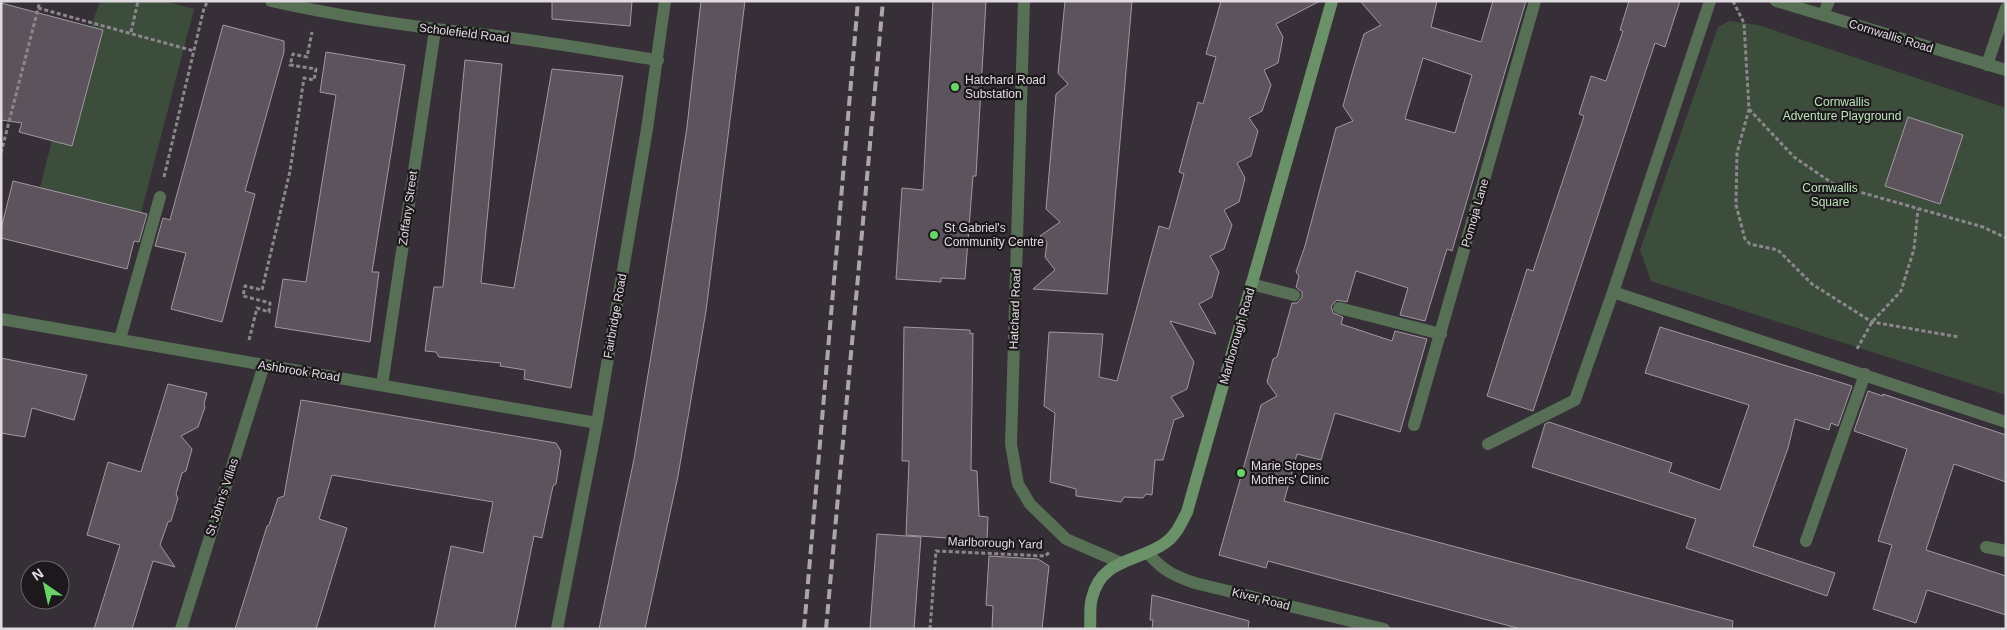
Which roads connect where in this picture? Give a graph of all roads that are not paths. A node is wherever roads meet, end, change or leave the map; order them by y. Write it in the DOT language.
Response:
graph roads {
  1 [pos="271,1"];
  2 [pos="665,1"];
  3 [pos="1024,1"];
  4 [pos="1332,1"];
  5 [pos="1535,1"];
  6 [pos="1710,1"];
  7 [pos="1776,1"];
  8 [pos="1829,1"];
  9 [pos="2006,8"];
  10 [pos="1823,16"];
  11 [pos="435,30"];
  12 [pos="658,60"];
  13 [pos="1987,65"];
  14 [pos="2006,70"];
  15 [pos="160,197"];
  16 [pos="1251,284"];
  17 [pos="1613,292"];
  18 [pos="1294,295"];
  19 [pos="1338,308"];
  20 [pos="1,319"];
  21 [pos="1441,334"];
  22 [pos="120,340"];
  23 [pos="264,365"];
  24 [pos="1864,374"];
  25 [pos="382,385"];
  26 [pos="2006,422"];
  27 [pos="597,423"];
  28 [pos="1414,426"];
  29 [pos="1488,444"];
  30 [pos="1806,541"];
  31 [pos="1986,547"];
  32 [pos="2006,551"];
  33 [pos="1148,553"];
  34 [pos="1119,562"];
  35 [pos="181,629"];
  36 [pos="557,629"];
  37 [pos="1090,629"];
  38 [pos="1384,629"];
  1 -- 11 [label="street, Scholefield Road"];
  2 -- 12 [label="street, Fairbridge Road"];
  3 -- 34 [label="street, Hatchard Road"];
  4 -- 16 [label="street, Marlborough Road"];
  5 -- 21 [label="street, Pomoja Lane"];
  6 -- 17 [label="street"];
  7 -- 10 [label="street, Cornwallis Road"];
  8 -- 10 [label="street"];
  9 -- 13 [label="street"];
  10 -- 13 [label="street, Cornwallis Road"];
  11 -- 12 [label="street, Scholefield Road"];
  11 -- 25 [label="street, Zoffany Street"];
  12 -- 27 [label="street, Fairbridge Road"];
  13 -- 14 [label="street, Cornwallis Road"];
  15 -- 22 [label="street"];
  16 -- 18 [label="street"];
  16 -- 33 [label="street, Marlborough Road"];
  17 -- 24 [label="street"];
  17 -- 29 [label="street"];
  19 -- 21 [label="street"];
  20 -- 22 [label="street, Ashbrook Road"];
  21 -- 28 [label="street, Pomoja Lane"];
  22 -- 23 [label="street, Ashbrook Road"];
  23 -- 25 [label="street, Ashbrook Road"];
  23 -- 35 [label="street, St John's Villas"];
  24 -- 26 [label="street"];
  24 -- 30 [label="street"];
  25 -- 27 [label="street, Ashbrook Road"];
  27 -- 36 [label="street, Fairbridge Road"];
  31 -- 32 [label="street"];
  33 -- 34 [label="street, Marlborough Road"];
  33 -- 38 [label="street, Kiver Road"];
  34 -- 37 [label="street, Marlborough Road"];
}
